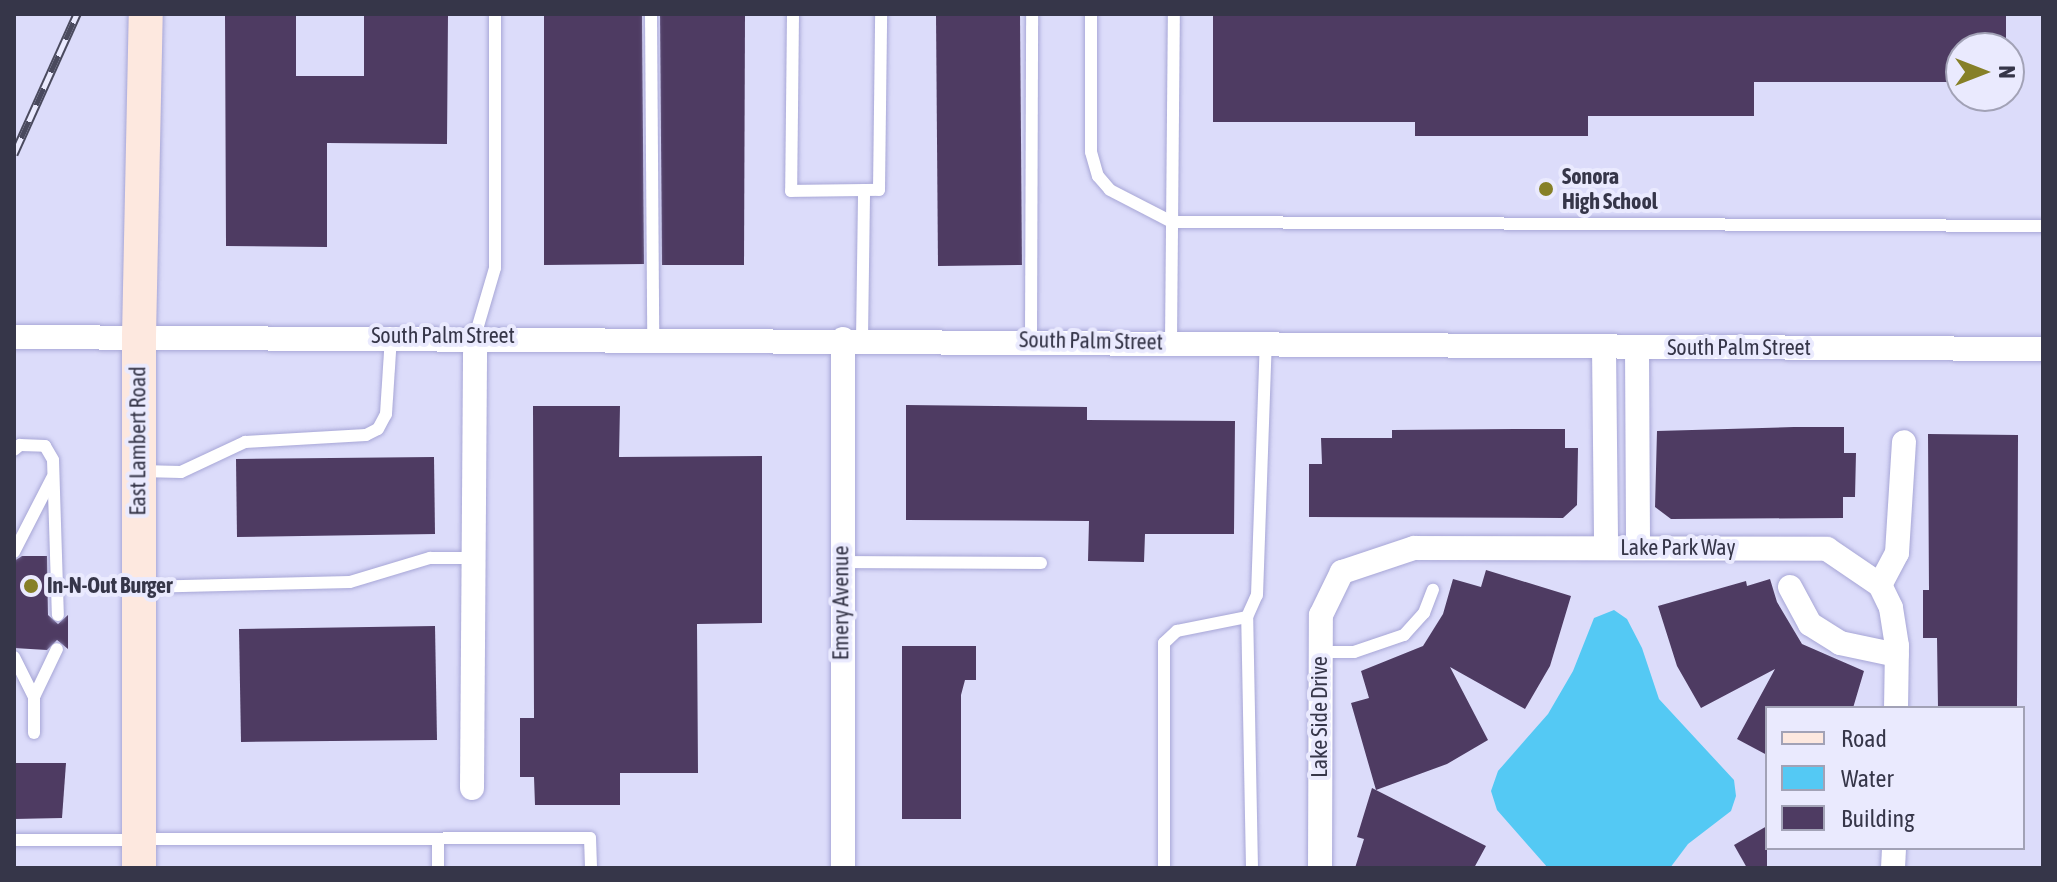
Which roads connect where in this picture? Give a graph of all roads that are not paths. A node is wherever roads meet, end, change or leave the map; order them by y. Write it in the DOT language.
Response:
graph roads {
  1 [pos="146,14"];
  2 [pos="495,14"];
  3 [pos="651,14"];
  4 [pos="793,14"];
  5 [pos="881,14"];
  6 [pos="1032,14"];
  7 [pos="1091,14"];
  8 [pos="1174,14"];
  9 [pos="864,190"];
  10 [pos="1172,222"];
  11 [pos="2043,226"];
  12 [pos="139,336"];
  13 [pos="391,336"];
  14 [pos="475,336"];
  15 [pos="14,337"];
  16 [pos="653,337"];
  17 [pos="853,339"];
  18 [pos="1031,340"];
  19 [pos="1171,342"];
  20 [pos="1266,343"];
  21 [pos="1604,347"];
  22 [pos="1637,348"];
  23 [pos="2043,349"];
  24 [pos="1904,442"];
  25 [pos="14,450"];
  26 [pos="138,471"];
  27 [pos="53,475"];
  28 [pos="1606,547"];
  29 [pos="1638,548"];
  30 [pos="14,552"];
  31 [pos="474,558"];
  32 [pos="840,562"];
  33 [pos="1041,563"];
  34 [pos="1342,572"];
  35 [pos="1880,585"];
  36 [pos="138,587"];
  37 [pos="1790,587"];
  38 [pos="1433,590"];
  39 [pos="58,615"];
  40 [pos="1247,617"];
  41 [pos="57,649"];
  42 [pos="1321,652"];
  43 [pos="1897,655"];
  44 [pos="14,657"];
  45 [pos="34,697"];
  46 [pos="1896,706"];
  47 [pos="34,733"];
  48 [pos="472,788"];
  49 [pos="438,839"];
  50 [pos="14,840"];
  51 [pos="139,854"];
  52 [pos="438,868"];
  53 [pos="591,868"];
  54 [pos="843,868"];
  55 [pos="1164,868"];
  56 [pos="1252,868"];
  57 [pos="1320,868"];
  1 -- 12 [label="main road, East Lambert Road"];
  2 -- 14 [label="lane"];
  3 -- 16 [label="lane"];
  4 -- 9 [label="lane"];
  5 -- 9 [label="lane"];
  6 -- 18 [label="lane"];
  7 -- 10 [label="lane"];
  8 -- 10 [label="lane"];
  9 -- 17 [label="lane"];
  10 -- 11 [label="lane"];
  10 -- 19 [label="lane"];
  12 -- 13 [label="street, South Palm Street"];
  12 -- 15 [label="street, South Palm Street"];
  12 -- 26 [label="main road, East Lambert Road"];
  13 -- 14 [label="street, South Palm Street"];
  13 -- 26 [label="lane"];
  14 -- 16 [label="street, South Palm Street"];
  14 -- 31 [label="street"];
  16 -- 17 [label="street, South Palm Street"];
  17 -- 18 [label="street, South Palm Street"];
  17 -- 32 [label="street, Emery Avenue"];
  18 -- 19 [label="street, South Palm Street"];
  19 -- 20 [label="street, South Palm Street"];
  20 -- 21 [label="street, South Palm Street"];
  20 -- 40 [label="lane"];
  21 -- 22 [label="street, South Palm Street"];
  21 -- 28 [label="street"];
  22 -- 23 [label="street, South Palm Street"];
  22 -- 29 [label="street"];
  24 -- 35 [label="street"];
  25 -- 27 [label="lane"];
  26 -- 36 [label="main road, East Lambert Road"];
  27 -- 30 [label="lane"];
  27 -- 39 [label="lane"];
  28 -- 29 [label="street, Lake Park Way"];
  28 -- 34 [label="street, Lake Park Way"];
  29 -- 35 [label="street, Lake Park Way"];
  31 -- 36 [label="lane"];
  31 -- 48 [label="street"];
  32 -- 33 [label="lane"];
  32 -- 54 [label="street, Emery Avenue"];
  34 -- 42 [label="street, Lake Side Drive"];
  35 -- 43 [label="street"];
  36 -- 51 [label="main road, East Lambert Road"];
  37 -- 43 [label="street"];
  38 -- 42 [label="lane"];
  40 -- 55 [label="lane"];
  40 -- 56 [label="lane"];
  41 -- 45 [label="lane"];
  42 -- 57 [label="street, Lake Side Drive"];
  43 -- 46 [label="street"];
  44 -- 45 [label="lane"];
  45 -- 47 [label="lane"];
  49 -- 51 [label="lane"];
  49 -- 52 [label="lane"];
  49 -- 53 [label="lane"];
  50 -- 51 [label="lane"];
}
